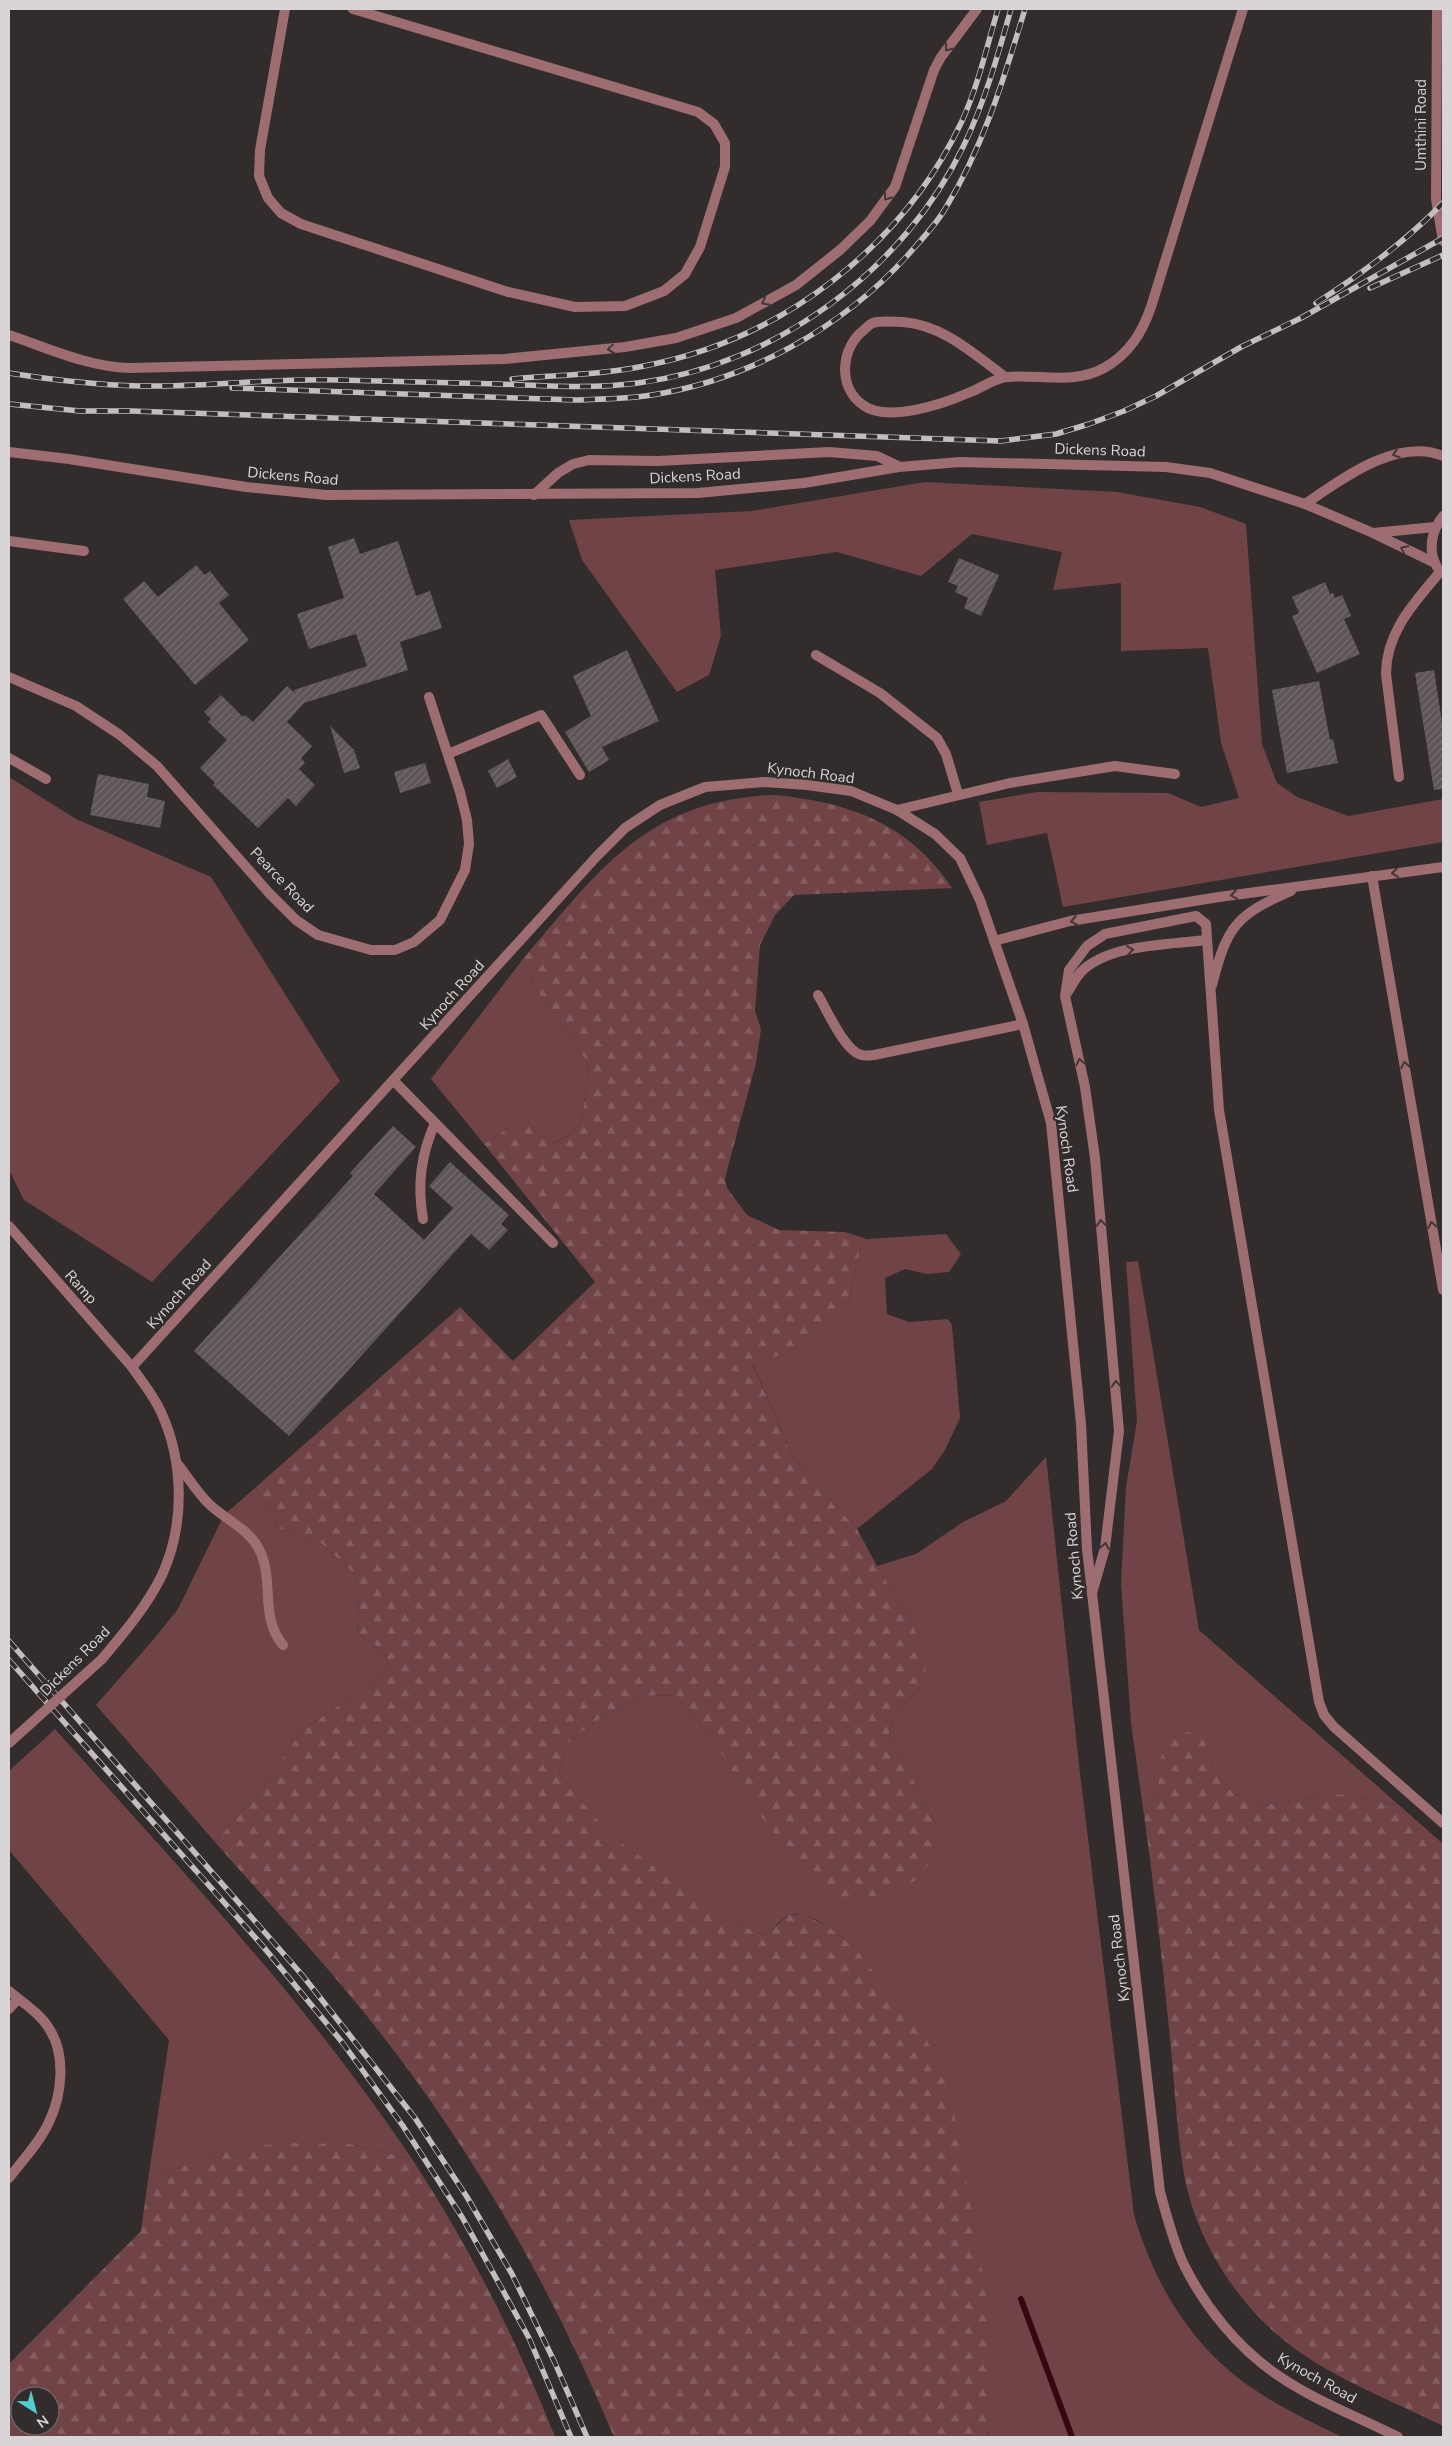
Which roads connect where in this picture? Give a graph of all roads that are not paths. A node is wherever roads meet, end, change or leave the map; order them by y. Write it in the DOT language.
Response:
graph roads {
  1 [pos="285,9"];
  2 [pos="353,9"];
  3 [pos="977,9"];
  4 [pos="1243,9"];
  5 [pos="1437,9"];
  6 [pos="1443,241"];
  7 [pos="9,335"];
  8 [pos="1005,377"];
  9 [pos="9,452"];
  10 [pos="1443,456"];
  11 [pos="899,467"];
  12 [pos="534,495"];
  13 [pos="1305,504"];
  14 [pos="1443,516"];
  15 [pos="1435,527"];
  16 [pos="1373,533"];
  17 [pos="9,541"];
  18 [pos="84,552"];
  19 [pos="1439,570"];
  20 [pos="816,654"];
  21 [pos="9,677"];
  22 [pos="429,697"];
  23 [pos="448,754"];
  24 [pos="9,758"];
  25 [pos="1175,774"];
  26 [pos="580,775"];
  27 [pos="1399,777"];
  28 [pos="46,779"];
  29 [pos="958,794"];
  30 [pos="897,810"];
  31 [pos="1443,867"];
  32 [pos="1372,876"];
  33 [pos="1304,886"];
  34 [pos="1206,940"];
  35 [pos="994,941"];
  36 [pos="1210,993"];
  37 [pos="818,996"];
  38 [pos="1065,996"];
  39 [pos="1023,1024"];
  40 [pos="394,1081"];
  41 [pos="435,1123"];
  42 [pos="422,1219"];
  43 [pos="9,1226"];
  44 [pos="553,1244"];
  45 [pos="1443,1290"];
  46 [pos="132,1367"];
  47 [pos="177,1463"];
  48 [pos="1092,1593"];
  49 [pos="283,1645"];
  50 [pos="9,1743"];
  51 [pos="1443,1823"];
  52 [pos="9,1991"];
  53 [pos="18,1999"];
  54 [pos="9,2009"];
  55 [pos="9,2178"];
  56 [pos="1398,2437"];
  1 -- 2 [label="street"];
  3 -- 7 [label="street, one-way"];
  4 -- 8 [label="street"];
  5 -- 6 [label="street, Umthini Road"];
  8 -- 8 [label="street"];
  9 -- 12 [label="street, Dickens Road"];
  10 -- 13 [label="street, one-way"];
  11 -- 12 [label="street, Dickens Road"];
  11 -- 12 [label="street"];
  11 -- 13 [label="street, Dickens Road"];
  13 -- 16 [label="street, Dickens Road"];
  14 -- 15 [label="street"];
  15 -- 16 [label="street, Dickens Road"];
  15 -- 19 [label="street"];
  19 -- 16 [label="street, Dickens Road, one-way"];
  17 -- 18 [label="street"];
  19 -- 27 [label="street"];
  20 -- 29 [label="street"];
  21 -- 23 [label="street, Pearce Road"];
  22 -- 23 [label="street, Pearce Road"];
  23 -- 26 [label="street"];
  24 -- 28 [label="street"];
  25 -- 29 [label="street"];
  29 -- 30 [label="street"];
  30 -- 35 [label="street, Kynoch Road"];
  30 -- 40 [label="street, Kynoch Road"];
  31 -- 32 [label="street, one-way"];
  32 -- 33 [label="street"];
  45 -- 32 [label="street, one-way"];
  33 -- 35 [label="street, one-way"];
  33 -- 36 [label="street"];
  34 -- 36 [label="street"];
  38 -- 34 [label="street, one-way"];
  34 -- 38 [label="street"];
  35 -- 39 [label="street, Kynoch Road"];
  36 -- 51 [label="street"];
  37 -- 39 [label="street"];
  48 -- 38 [label="street, one-way"];
  39 -- 48 [label="street, Kynoch Road"];
  40 -- 41 [label="street"];
  40 -- 46 [label="street, Kynoch Road"];
  41 -- 42 [label="street"];
  41 -- 44 [label="street"];
  43 -- 46 [label="street, Ramp"];
  46 -- 47 [label="street, Dickens Road"];
  47 -- 49 [label="street"];
  47 -- 50 [label="street, Dickens Road, bridge"];
  48 -- 56 [label="street, Kynoch Road"];
  52 -- 53 [label="street"];
  53 -- 54 [label="street"];
  53 -- 55 [label="street"];
}
